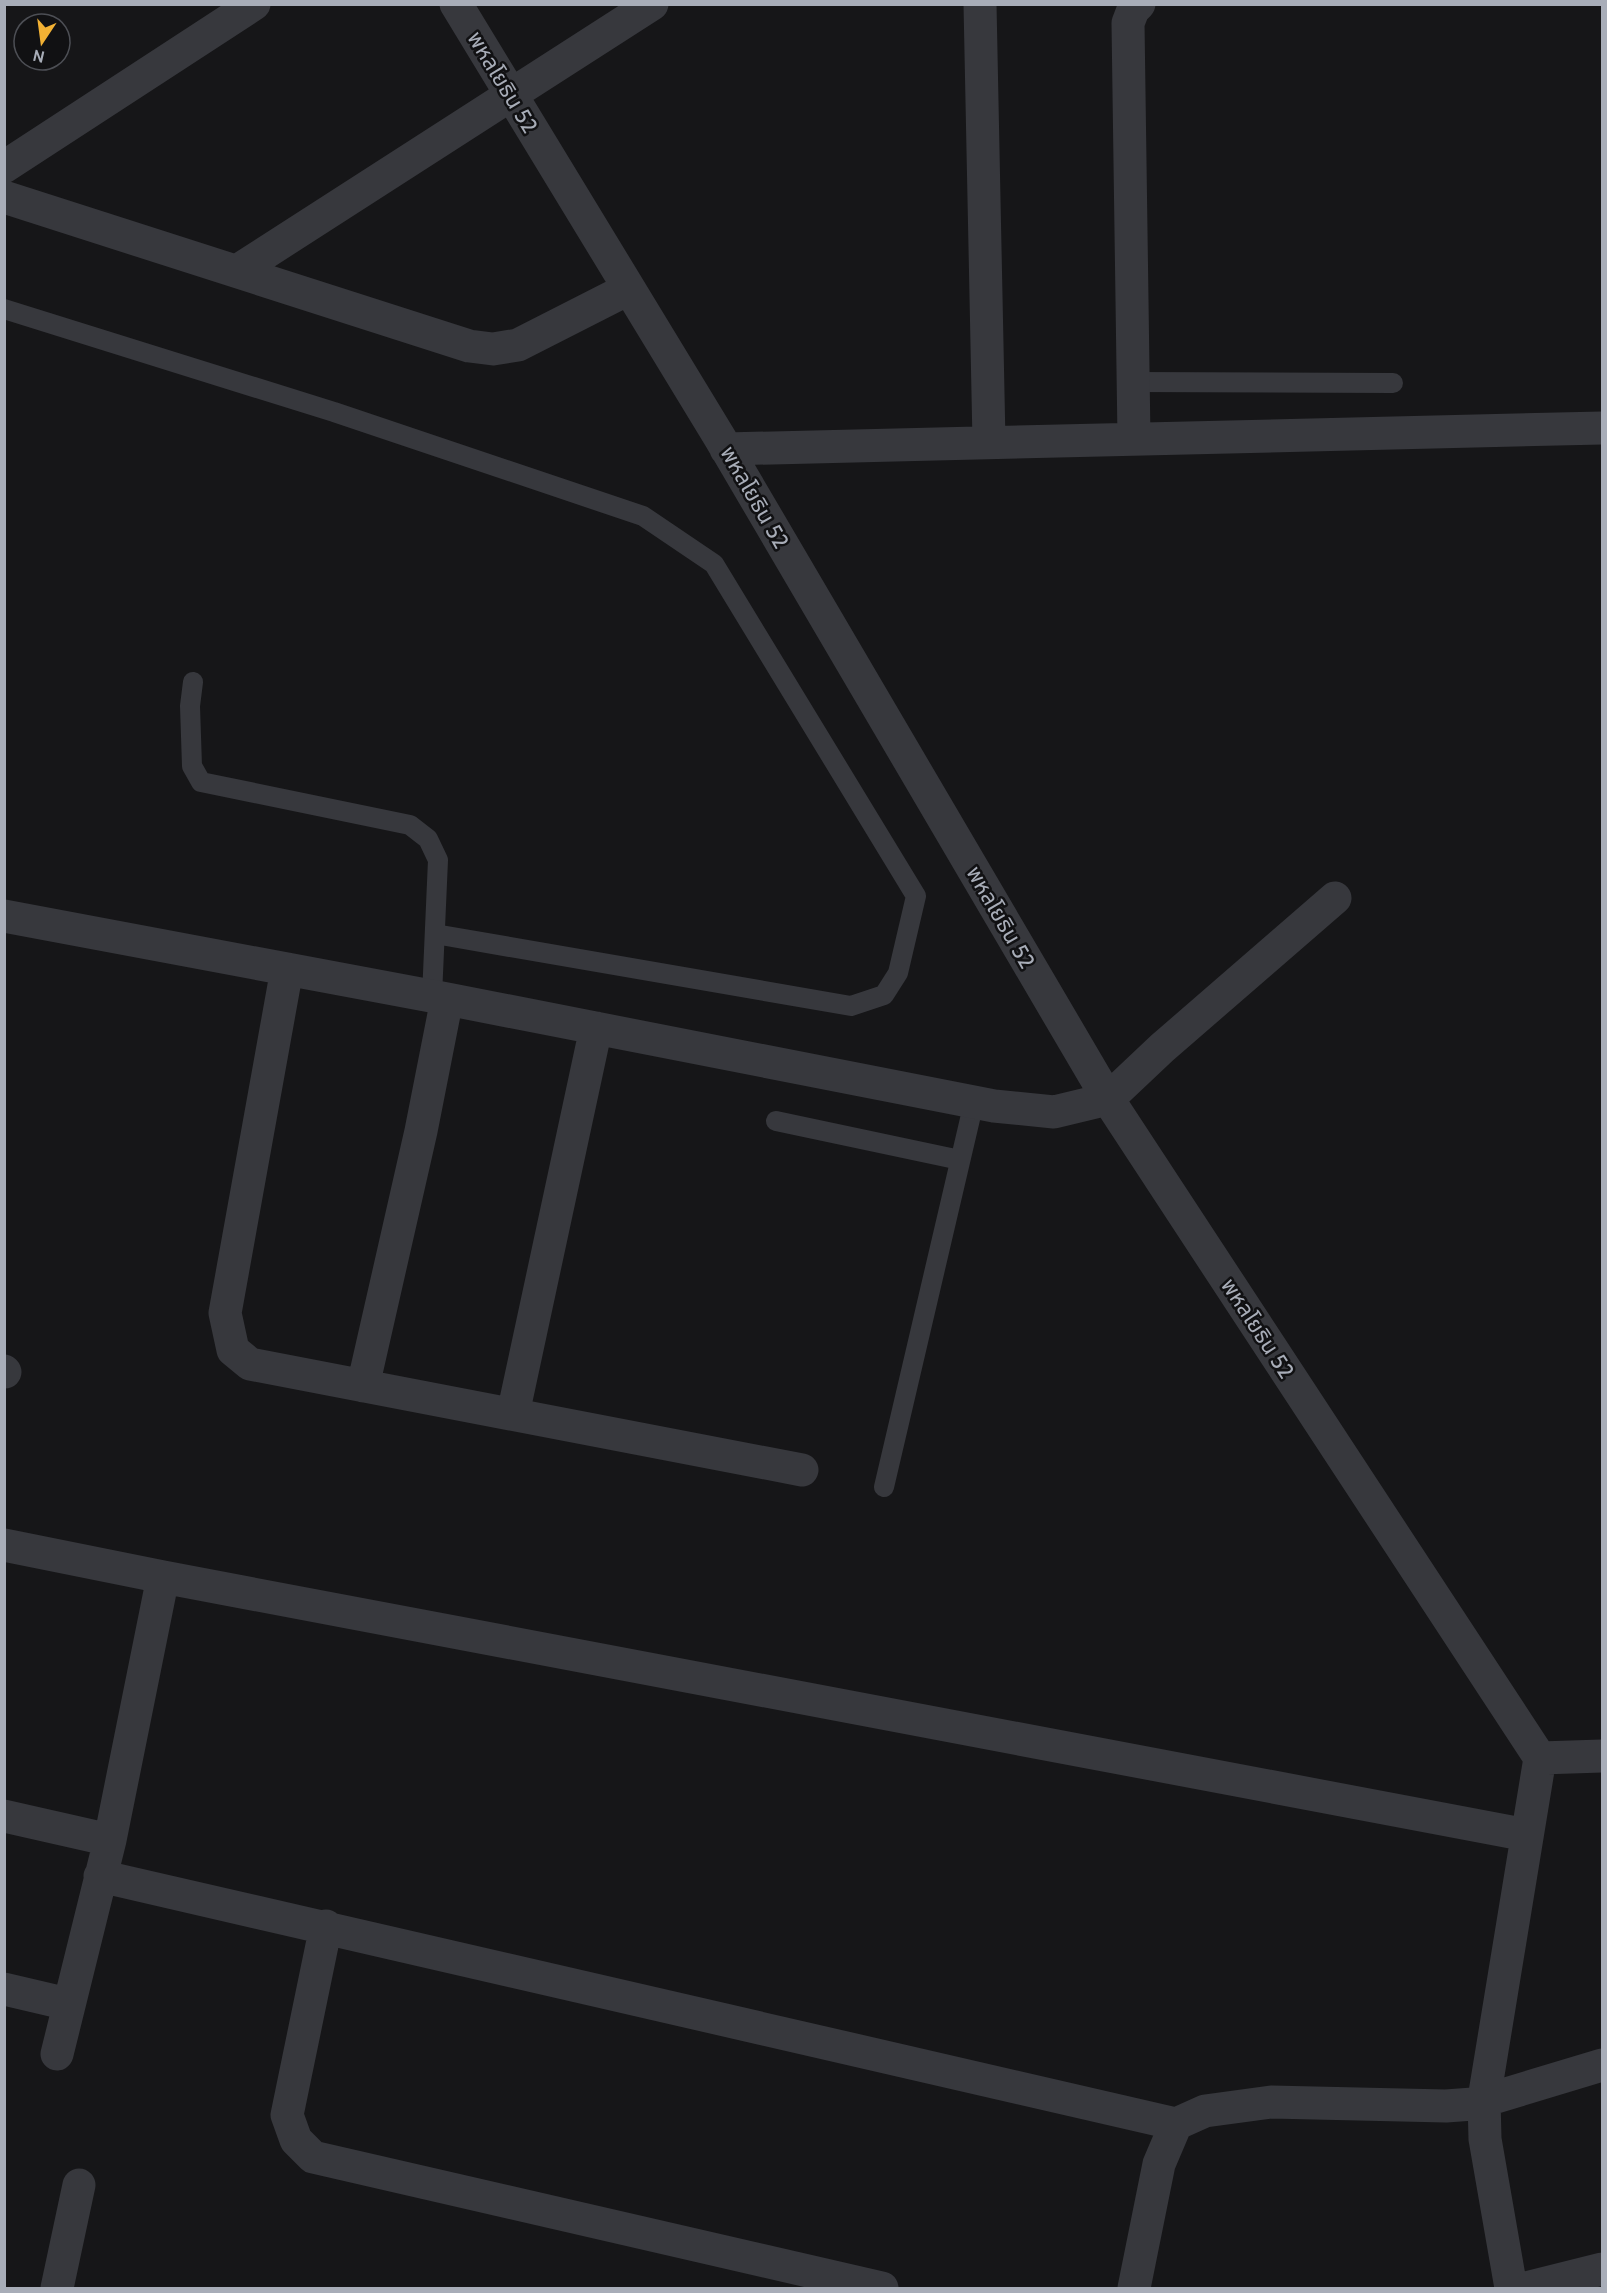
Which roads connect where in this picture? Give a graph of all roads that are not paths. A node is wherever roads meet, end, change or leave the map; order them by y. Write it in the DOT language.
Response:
graph roads {
  1 [pos="254,4"];
  2 [pos="456,4"];
  3 [pos="652,4"];
  4 [pos="980,4"];
  5 [pos="1139,4"];
  6 [pos="511,94"];
  7 [pos="4,167"];
  8 [pos="4,197"];
  9 [pos="237,271"];
  10 [pos="628,289"];
  11 [pos="4,309"];
  12 [pos="1133,382"];
  13 [pos="1393,383"];
  14 [pos="1602,428"];
  15 [pos="1134,439"];
  16 [pos="988,442"];
  17 [pos="726,449"];
  18 [pos="193,682"];
  19 [pos="1335,898"];
  20 [pos="4,916"];
  21 [pos="435,934"];
  22 [pos="287,969"];
  23 [pos="439,998"];
  24 [pos="596,1028"];
  25 [pos="1108,1099"];
  26 [pos="974,1102"];
  27 [pos="776,1121"];
  28 [pos="960,1160"];
  29 [pos="363,1386"];
  30 [pos="513,1414"];
  31 [pos="802,1470"];
  32 [pos="884,1487"];
  33 [pos="4,1545"];
  34 [pos="163,1577"];
  35 [pos="1602,1756"];
  36 [pos="1540,1758"];
  37 [pos="4,1816"];
  38 [pos="1527,1835"];
  39 [pos="110,1840"];
  40 [pos="100,1876"];
  41 [pos="326,1926"];
  42 [pos="4,1989"];
  43 [pos="68,2004"];
  44 [pos="57,2054"];
  45 [pos="1602,2065"];
  46 [pos="1484,2099"];
  47 [pos="1176,2124"];
  48 [pos="79,2185"];
  49 [pos="1602,2269"];
  50 [pos="57,2289"];
  51 [pos="882,2289"];
  52 [pos="1134,2289"];
  53 [pos="1511,2289"];
  54 [pos="1526,2289"];
  1 -- 7 [label="street"];
  2 -- 6 [label="street, พหลโยธิน 52"];
  3 -- 6 [label="street"];
  4 -- 16 [label="street"];
  5 -- 12 [label="street"];
  6 -- 9 [label="street"];
  6 -- 10 [label="street, พหลโยธิน 52"];
  8 -- 9 [label="street"];
  9 -- 10 [label="street"];
  10 -- 17 [label="street, พหลโยธิน 52"];
  11 -- 21 [label="lane"];
  12 -- 13 [label="lane"];
  12 -- 15 [label="street"];
  14 -- 15 [label="street"];
  15 -- 16 [label="street"];
  16 -- 17 [label="street"];
  17 -- 25 [label="street, พหลโยธิน 52"];
  18 -- 21 [label="lane"];
  19 -- 25 [label="street"];
  20 -- 22 [label="street"];
  21 -- 23 [label="lane"];
  22 -- 23 [label="street"];
  22 -- 29 [label="street"];
  23 -- 24 [label="street"];
  23 -- 29 [label="street"];
  24 -- 26 [label="street"];
  24 -- 30 [label="street"];
  25 -- 26 [label="street"];
  25 -- 36 [label="street, พหลโยธิน 52"];
  26 -- 28 [label="lane"];
  27 -- 28 [label="lane"];
  28 -- 32 [label="lane"];
  29 -- 30 [label="street"];
  30 -- 31 [label="street"];
  33 -- 34 [label="street"];
  34 -- 38 [label="street"];
  34 -- 39 [label="street"];
  35 -- 36 [label="street"];
  36 -- 38 [label="street"];
  37 -- 39 [label="street"];
  38 -- 46 [label="street"];
  39 -- 40 [label="street"];
  40 -- 41 [label="street"];
  40 -- 43 [label="street"];
  41 -- 47 [label="street"];
  41 -- 51 [label="street"];
  42 -- 43 [label="street"];
  43 -- 44 [label="street"];
  45 -- 46 [label="street"];
  46 -- 47 [label="street"];
  46 -- 53 [label="street"];
  47 -- 52 [label="street"];
  48 -- 50 [label="street"];
  49 -- 54 [label="street"];
}
